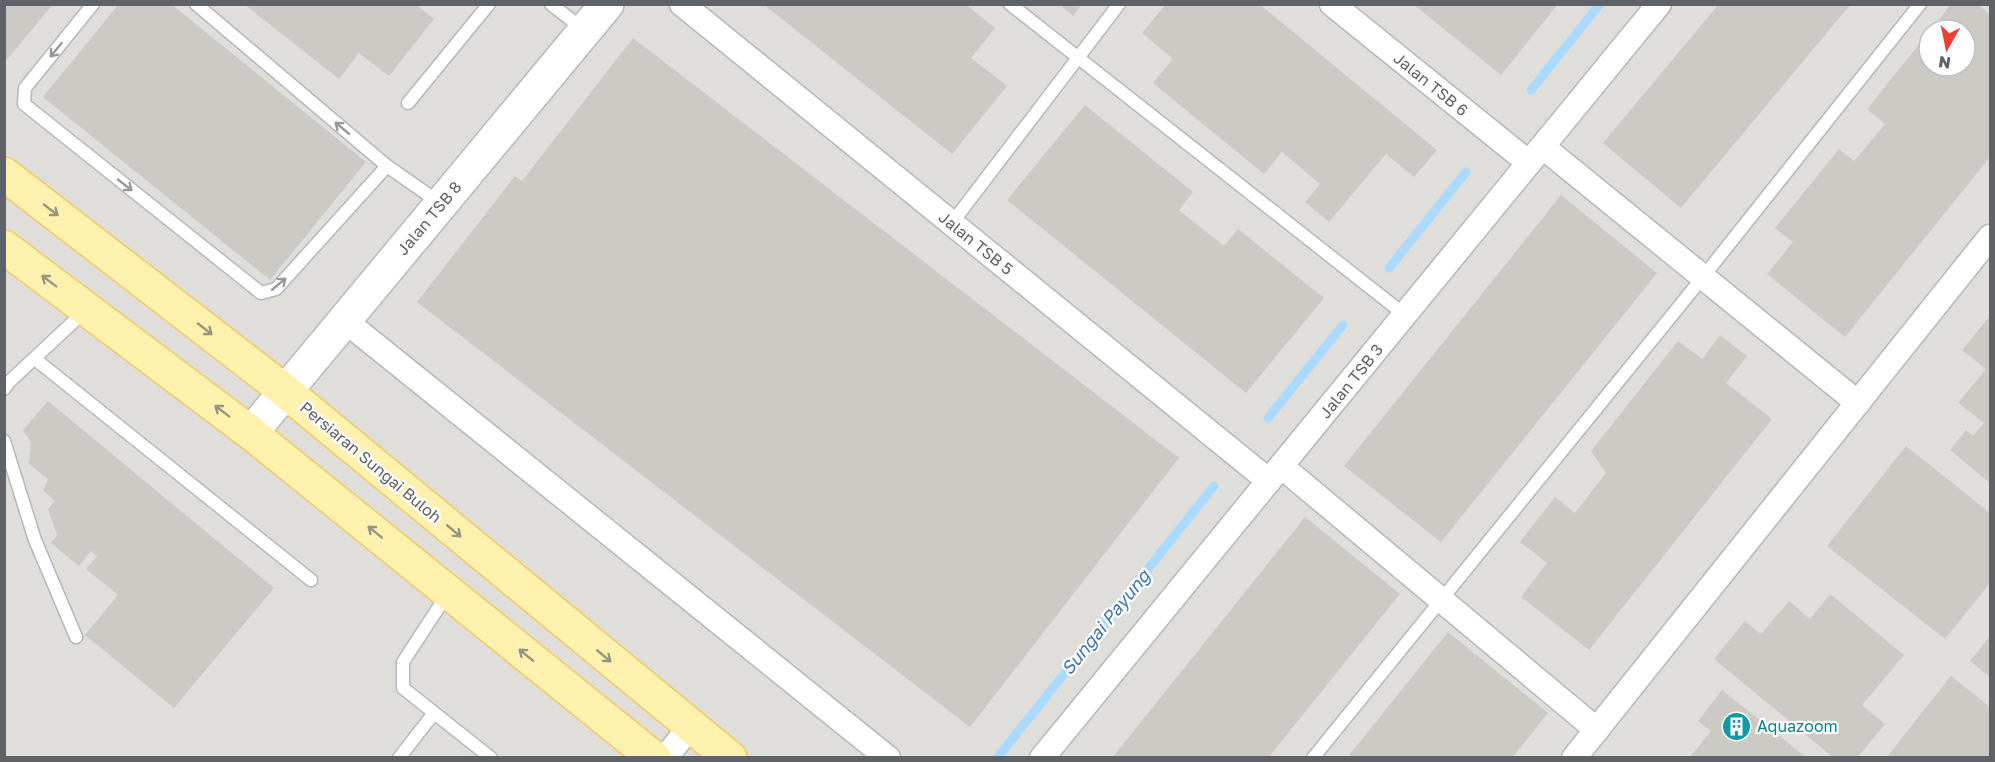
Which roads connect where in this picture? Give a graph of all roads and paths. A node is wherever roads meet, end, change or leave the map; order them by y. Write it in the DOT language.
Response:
graph roads {
  1 [pos="93,4"];
  2 [pos="196,4"];
  3 [pos="489,4"];
  4 [pos="551,4"];
  5 [pos="607,4"];
  6 [pos="682,4"];
  7 [pos="1010,4"];
  8 [pos="1119,4"];
  9 [pos="1332,4"];
  10 [pos="1659,4"];
  11 [pos="1920,4"];
  12 [pos="585,31"];
  13 [pos="1076,57"];
  14 [pos="408,103"];
  15 [pos="1536,155"];
  16 [pos="387,166"];
  17 [pos="4,174"];
  18 [pos="441,204"];
  19 [pos="952,224"];
  20 [pos="1990,237"];
  21 [pos="4,247"];
  22 [pos="1703,277"];
  23 [pos="87,309"];
  24 [pos="1405,315"];
  25 [pos="344,320"];
  26 [pos="35,359"];
  27 [pos="4,389"];
  28 [pos="285,391"];
  29 [pos="1858,403"];
  30 [pos="251,433"];
  31 [pos="4,441"];
  32 [pos="1275,473"];
  33 [pos="311,580"];
  34 [pos="449,592"];
  35 [pos="1442,600"];
  36 [pos="76,637"];
  37 [pos="434,713"];
  38 [pos="690,727"];
  39 [pos="1597,730"];
  40 [pos="399,758"];
  41 [pos="491,758"];
  42 [pos="654,758"];
  43 [pos="666,758"];
  44 [pos="730,758"];
  45 [pos="888,758"];
  46 [pos="1042,758"];
  47 [pos="1313,758"];
  48 [pos="1574,758"];
  1 -- 16 [label="lane, one-way"];
  16 -- 2 [label="lane, one-way"];
  3 -- 14 [label="lane"];
  4 -- 12 [label="lane"];
  5 -- 12 [label="street, Jalan TSB 8"];
  6 -- 19 [label="street, Jalan TSB 5"];
  7 -- 13 [label="lane"];
  8 -- 13 [label="lane"];
  9 -- 15 [label="street, Jalan TSB 6"];
  10 -- 15 [label="street, Jalan TSB 3"];
  11 -- 22 [label="lane"];
  12 -- 18 [label="street, Jalan TSB 8"];
  13 -- 19 [label="lane"];
  13 -- 24 [label="lane"];
  15 -- 22 [label="street, Jalan TSB 6"];
  15 -- 24 [label="street, Jalan TSB 3"];
  16 -- 18 [label="lane"];
  17 -- 28 [label="main road, Persiaran Sungai Buloh, one-way"];
  18 -- 25 [label="street, Jalan TSB 8"];
  19 -- 32 [label="street, Jalan TSB 5"];
  20 -- 29 [label="street"];
  23 -- 21 [label="main road, one-way"];
  22 -- 29 [label="street, Jalan TSB 6"];
  22 -- 35 [label="lane"];
  23 -- 26 [label="lane"];
  30 -- 23 [label="main road, one-way"];
  24 -- 32 [label="street, Jalan TSB 3"];
  25 -- 28 [label="street, Jalan TSB 8"];
  25 -- 45 [label="street"];
  26 -- 27 [label="lane"];
  26 -- 33 [label="lane"];
  28 -- 30 [label="street, Jalan TSB 8"];
  28 -- 38 [label="main road, Persiaran Sungai Buloh, one-way"];
  29 -- 39 [label="street"];
  34 -- 30 [label="main road, one-way"];
  31 -- 36 [label="lane"];
  32 -- 35 [label="street, Jalan TSB 5"];
  32 -- 46 [label="street, Jalan TSB 3"];
  34 -- 37 [label="lane"];
  42 -- 34 [label="main road, one-way"];
  35 -- 39 [label="street, Jalan TSB 5"];
  35 -- 47 [label="lane"];
  37 -- 40 [label="lane"];
  37 -- 41 [label="lane"];
  38 -- 43 [label="street"];
  38 -- 44 [label="main road, Persiaran Sungai Buloh"];
  39 -- 48 [label="street"];
}
